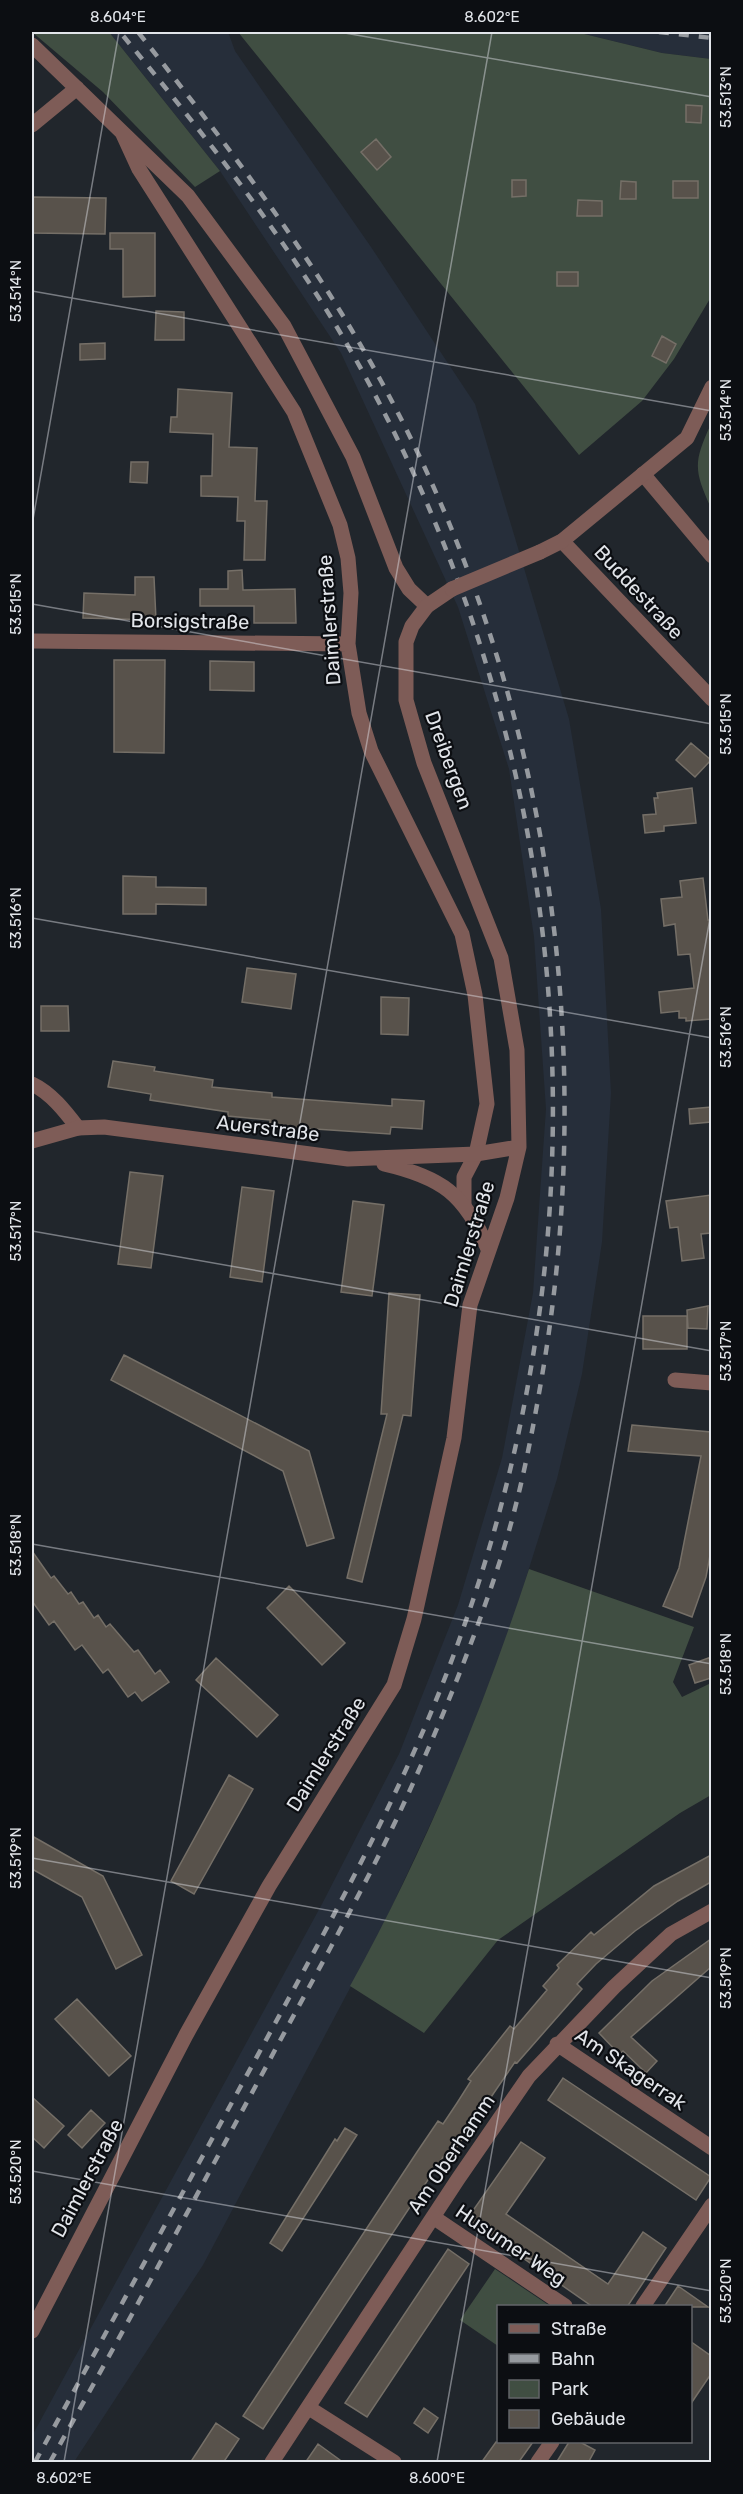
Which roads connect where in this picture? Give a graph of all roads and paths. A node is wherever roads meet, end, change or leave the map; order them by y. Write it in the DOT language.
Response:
graph roads {
  1 [pos="32,45"];
  2 [pos="77,88"];
  3 [pos="32,125"];
  4 [pos="122,132"];
  5 [pos="711,387"];
  6 [pos="643,474"];
  7 [pos="562,541"];
  8 [pos="711,556"];
  9 [pos="427,606"];
  10 [pos="32,641"];
  11 [pos="348,644"];
  12 [pos="711,699"];
  13 [pos="32,1084"];
  14 [pos="78,1128"];
  15 [pos="32,1141"];
  16 [pos="519,1147"];
  17 [pos="476,1154"];
  18 [pos="348,1159"];
  19 [pos="464,1205"];
  20 [pos="488,1249"];
  21 [pos="675,1380"];
  22 [pos="711,1383"];
  23 [pos="711,1911"];
  24 [pos="557,2044"];
  25 [pos="711,2148"];
  26 [pos="711,2205"];
  27 [pos="433,2217"];
  28 [pos="562,2305"];
  29 [pos="644,2305"];
  30 [pos="32,2331"];
  31 [pos="309,2408"];
  32 [pos="551,2443"];
  33 [pos="272,2463"];
  34 [pos="394,2463"];
  35 [pos="538,2463"];
  1 -- 2 [label="street, Daimlerstraße"];
  2 -- 3 [label="street"];
  2 -- 4 [label="street, Daimlerstraße"];
  4 -- 9 [label="street, Daimlerstraße"];
  4 -- 11 [label="street, Daimlerstraße"];
  5 -- 6 [label="street, Dreibergen"];
  6 -- 7 [label="street, Dreibergen"];
  6 -- 8 [label="street"];
  7 -- 9 [label="street, Dreibergen, bridge"];
  7 -- 12 [label="street, Buddestraße"];
  9 -- 16 [label="street, Dreibergen"];
  10 -- 11 [label="street, Borsigstraße"];
  11 -- 17 [label="street, Daimlerstraße"];
  13 -- 14 [label="street"];
  14 -- 15 [label="street, Auerstraße"];
  14 -- 18 [label="street, Auerstraße"];
  16 -- 17 [label="street, Auerstraße"];
  16 -- 20 [label="street, Daimlerstraße"];
  17 -- 18 [label="street, Auerstraße"];
  17 -- 19 [label="street, Daimlerstraße"];
  18 -- 19 [label="street"];
  19 -- 20 [label="street"];
  20 -- 30 [label="street, Daimlerstraße"];
  21 -- 22 [label="street"];
  23 -- 24 [label="street, Am Oberhamm"];
  24 -- 25 [label="street, Am Skagerrak"];
  24 -- 27 [label="street, Am Oberhamm"];
  26 -- 29 [label="street"];
  27 -- 28 [label="street, Husumer Weg"];
  27 -- 31 [label="street, Am Oberhamm"];
  31 -- 33 [label="street, Am Oberhamm"];
  31 -- 34 [label="street"];
  32 -- 35 [label="street"];
}
